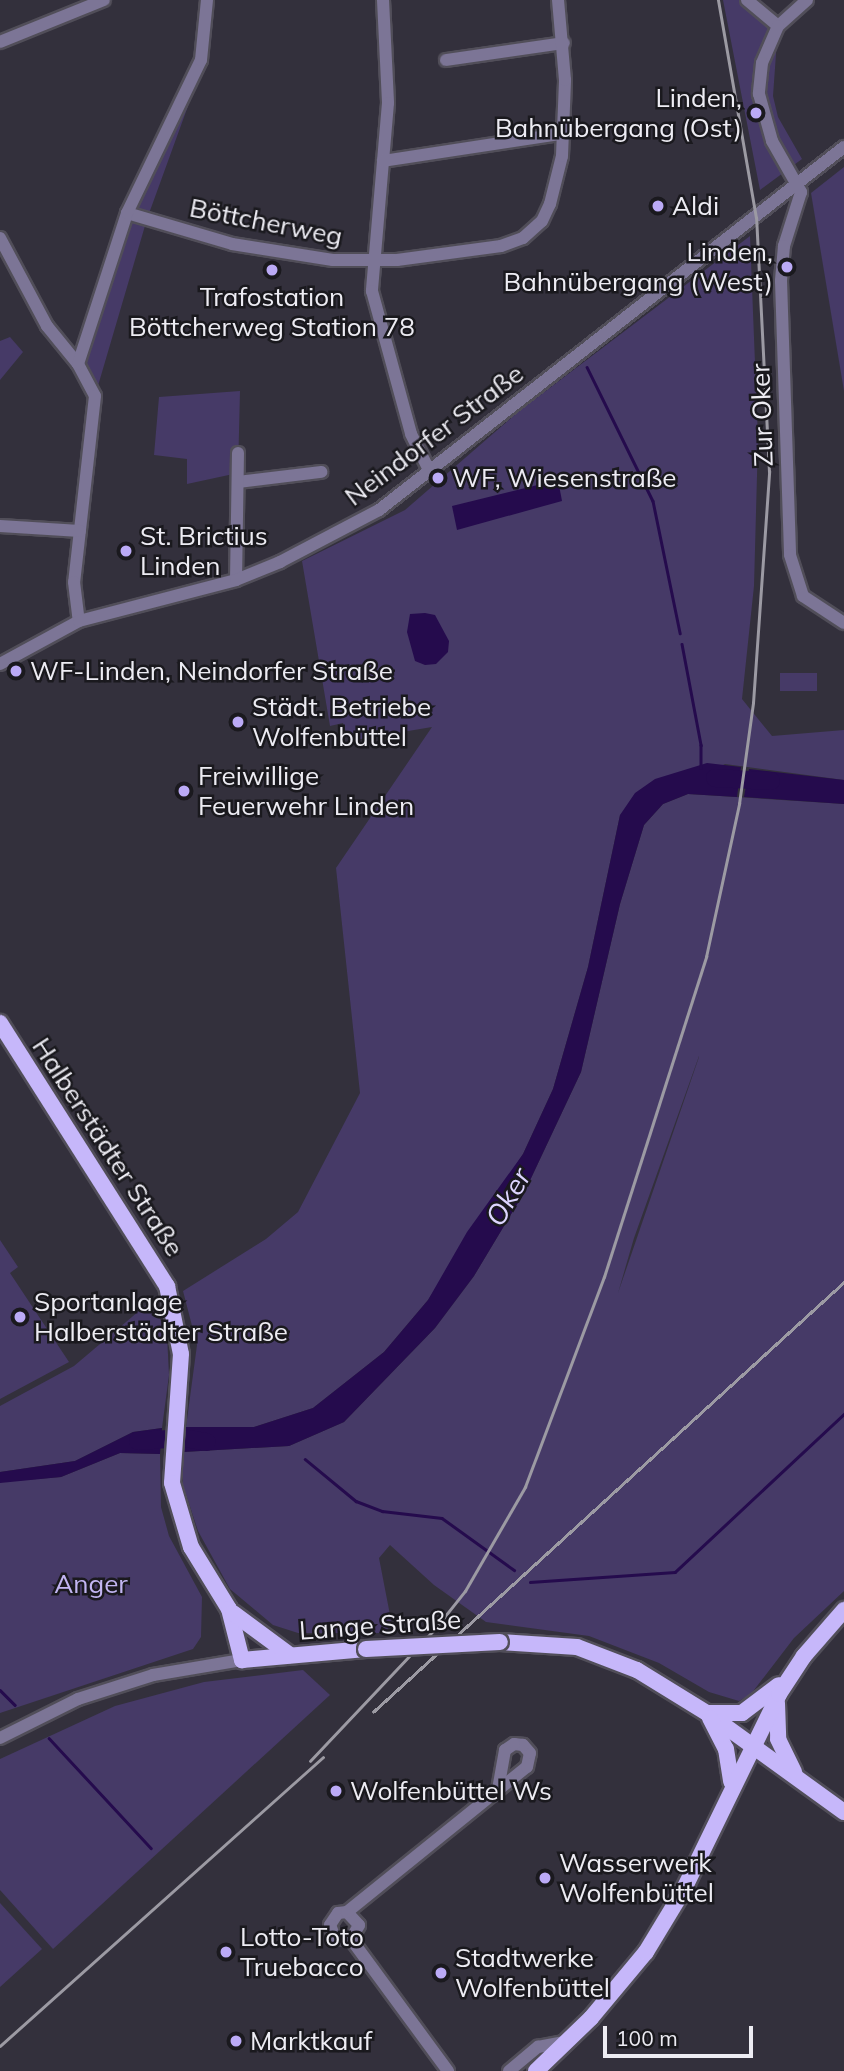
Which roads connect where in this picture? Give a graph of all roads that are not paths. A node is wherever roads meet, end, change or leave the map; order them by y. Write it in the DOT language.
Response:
graph roads {
  1 [pos="104,0"];
  2 [pos="207,0"];
  3 [pos="383,0"];
  4 [pos="558,0"];
  5 [pos="747,0"];
  6 [pos="807,0"];
  7 [pos="778,26"];
  8 [pos="0,42"];
  9 [pos="564,43"];
  10 [pos="446,60"];
  11 [pos="565,133"];
  12 [pos="844,148"];
  13 [pos="383,161"];
  14 [pos="798,183"];
  15 [pos="127,213"];
  16 [pos="0,238"];
  17 [pos="372,263"];
  18 [pos="78,364"];
  19 [pos="238,453"];
  20 [pos="320,472"];
  21 [pos="430,472"];
  22 [pos="238,482"];
  23 [pos="0,526"];
  24 [pos="80,531"];
  25 [pos="236,580"];
  26 [pos="79,621"];
  27 [pos="844,623"];
  28 [pos="0,664"];
  29 [pos="0,1023"];
  30 [pos="229,1609"];
  31 [pos="844,1610"];
  32 [pos="290,1655"];
  33 [pos="242,1660"];
  34 [pos="790,1676"];
  35 [pos="779,1694"];
  36 [pos="707,1713"];
  37 [pos="0,1738"];
  38 [pos="751,1745"];
  39 [pos="797,1777"];
  40 [pos="732,1785"];
  41 [pos="498,1789"];
  42 [pos="844,1812"];
  43 [pos="347,1912"];
  44 [pos="351,1939"];
  45 [pos="568,2041"];
  46 [pos="448,2071"];
  47 [pos="509,2071"];
  48 [pos="536,2071"];
  1 -- 8 [label="street"];
  2 -- 15 [label="street"];
  3 -- 13 [label="street"];
  4 -- 9 [label="street, Böttcherweg"];
  5 -- 7 [label="street"];
  6 -- 7 [label="street"];
  7 -- 14 [label="street"];
  9 -- 10 [label="street"];
  9 -- 11 [label="street, Böttcherweg"];
  11 -- 13 [label="street"];
  11 -- 17 [label="street, Böttcherweg"];
  12 -- 14 [label="street, Neindorfer Straße"];
  13 -- 17 [label="street"];
  14 -- 21 [label="street, Neindorfer Straße"];
  14 -- 27 [label="street, Zur Oker"];
  15 -- 17 [label="street, Böttcherweg"];
  15 -- 18 [label="street"];
  16 -- 18 [label="street"];
  17 -- 21 [label="street"];
  18 -- 24 [label="street"];
  19 -- 22 [label="street"];
  20 -- 22 [label="street"];
  21 -- 25 [label="street, Neindorfer Straße"];
  22 -- 25 [label="street"];
  23 -- 24 [label="street"];
  24 -- 26 [label="street"];
  25 -- 26 [label="street, Neindorfer Straße"];
  26 -- 28 [label="street, Neindorfer Straße"];
  29 -- 30 [label="main road, Halberstädter Straße"];
  30 -- 32 [label="main road"];
  30 -- 33 [label="main road, Halberstädter Straße"];
  31 -- 34 [label="main road"];
  32 -- 33 [label="main road, Lange Straße"];
  32 -- 36 [label="main road, Lange Straße, bridge"];
  33 -- 37 [label="street, Lange Straße"];
  34 -- 35 [label="main road"];
  34 -- 36 [label="main road"];
  35 -- 38 [label="main road"];
  35 -- 39 [label="main road"];
  36 -- 38 [label="main road, Lange Straße"];
  36 -- 40 [label="main road"];
  38 -- 39 [label="main road, Lange Straße"];
  38 -- 40 [label="main road"];
  39 -- 42 [label="main road, Lange Straße"];
  40 -- 45 [label="main road"];
  41 -- 43 [label="street"];
  43 -- 44 [label="street"];
  43 -- 44 [label="street"];
  44 -- 46 [label="street"];
  45 -- 47 [label="street"];
  45 -- 48 [label="main road"];
}
